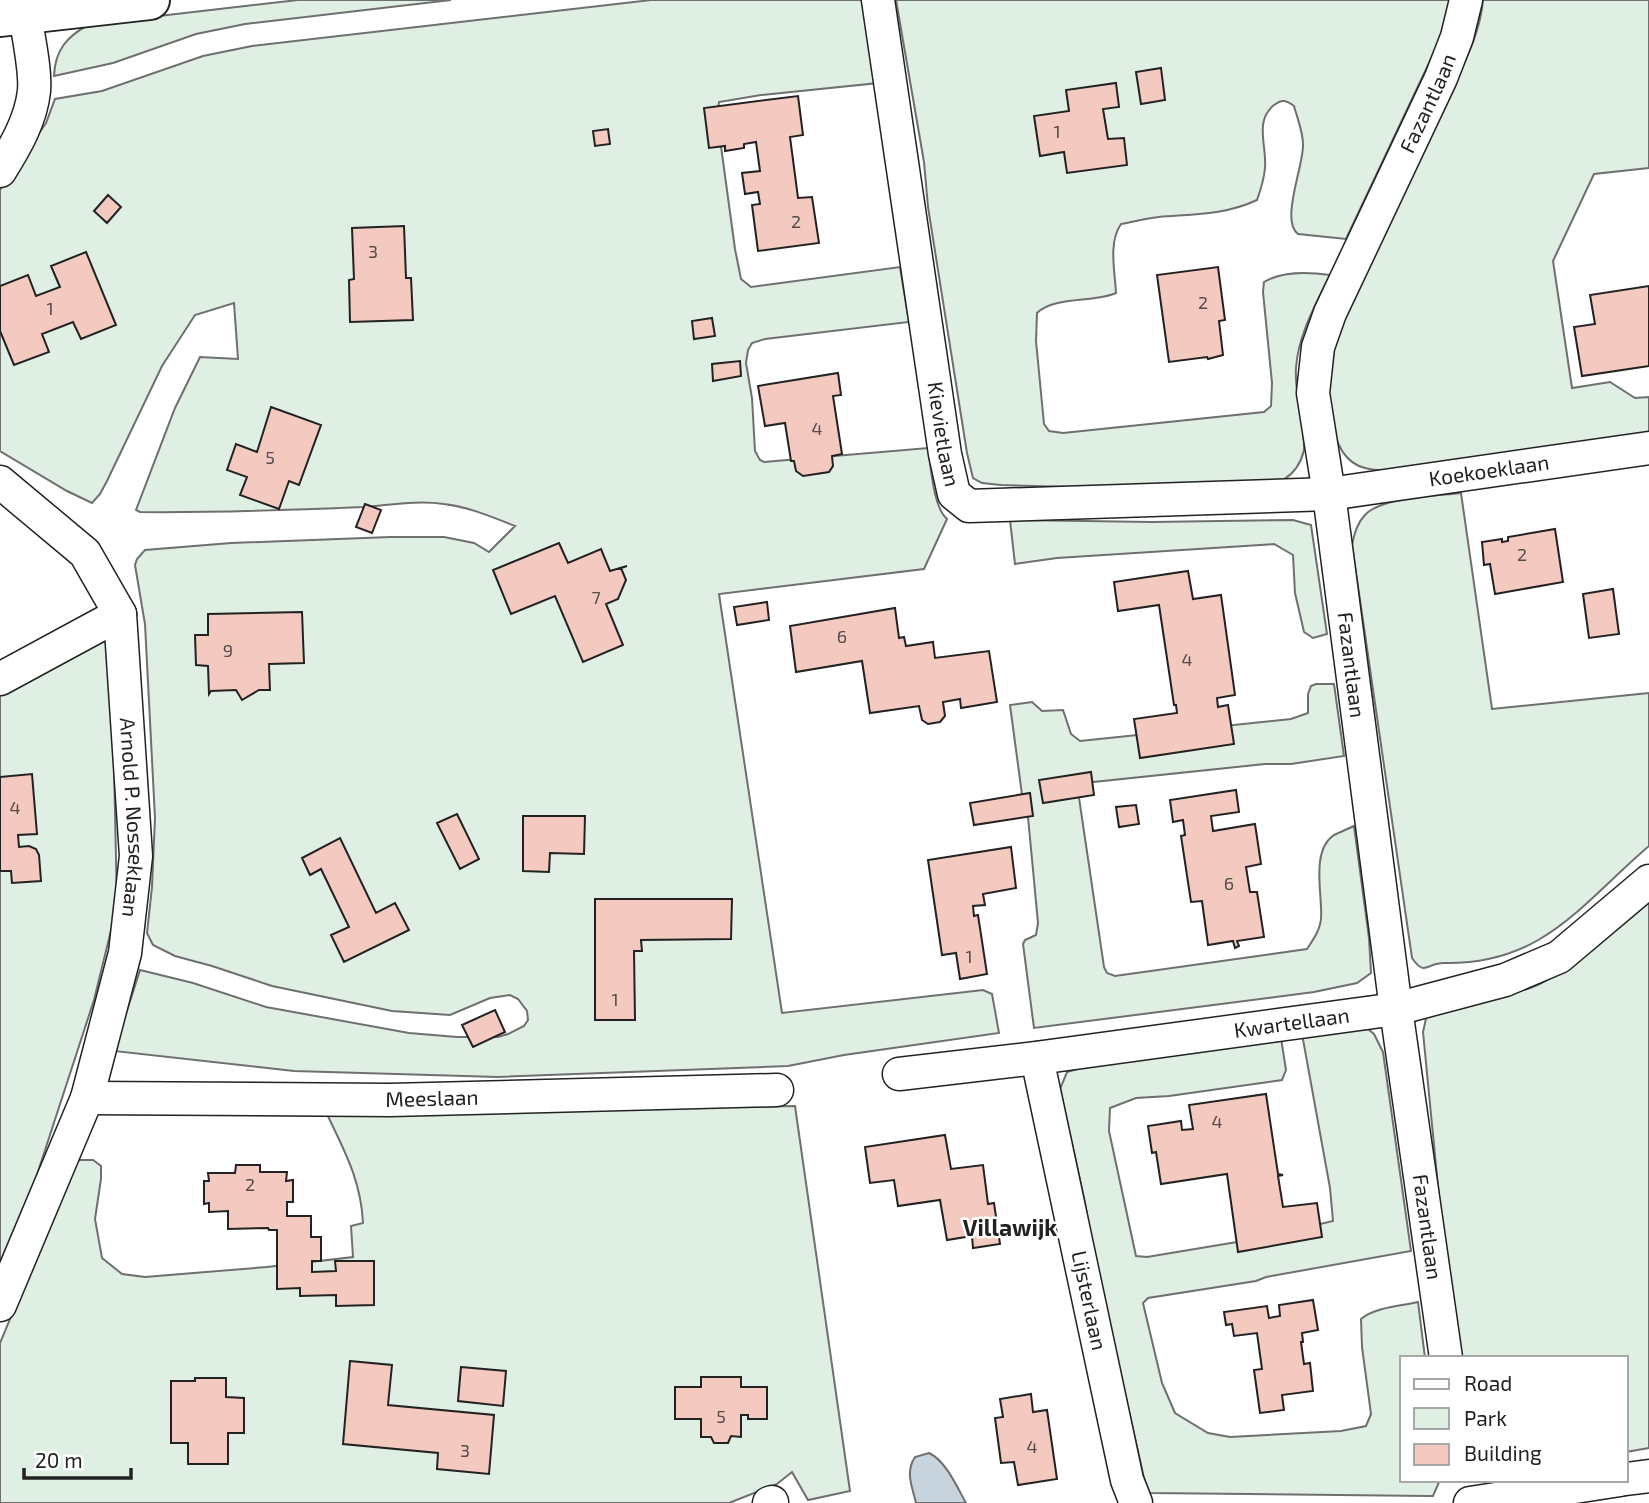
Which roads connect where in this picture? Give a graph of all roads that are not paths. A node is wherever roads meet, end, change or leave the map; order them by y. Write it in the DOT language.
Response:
graph roads {
  1 [pos="150,0"];
  2 [pos="878,0"];
  3 [pos="1466,0"];
  4 [pos="13,16"];
  5 [pos="0,171"];
  6 [pos="1649,448"];
  7 [pos="0,482"];
  8 [pos="1329,494"];
  9 [pos="120,614"];
  10 [pos="0,679"];
  11 [pos="1649,881"];
  12 [pos="1396,1009"];
  13 [pos="1037,1058"];
  14 [pos="899,1074"];
  15 [pos="777,1090"];
  16 [pos="87,1098"];
  17 [pos="0,1304"];
  18 [pos="1446,1356"];
  19 [pos="1649,1476"];
  20 [pos="1628,1479"];
  21 [pos="1464,1482"];
  22 [pos="1607,1482"];
  23 [pos="1136,1503"];
  24 [pos="1468,1503"];
  1 -- 4 [label="street"];
  2 -- 8 [label="street, Kievietlaan"];
  3 -- 8 [label="street, Fazantlaan"];
  4 -- 5 [label="street"];
  6 -- 8 [label="street, Koekoeklaan"];
  7 -- 9 [label="street, Arnold P. Nosseklaan"];
  8 -- 12 [label="street, Fazantlaan"];
  9 -- 10 [label="street"];
  9 -- 16 [label="street, Arnold P. Nosseklaan"];
  11 -- 12 [label="street, Kwartellaan"];
  12 -- 13 [label="street, Kwartellaan"];
  12 -- 18 [label="street, Fazantlaan"];
  13 -- 14 [label="street, Kwartellaan"];
  13 -- 23 [label="street, Lijsterlaan"];
  15 -- 16 [label="street, Meeslaan"];
  16 -- 17 [label="street, Arnold P. Nosseklaan"];
  19 -- 20 [label="street"];
  21 -- 24 [label="street"];
  22 -- 24 [label="street"];
}
